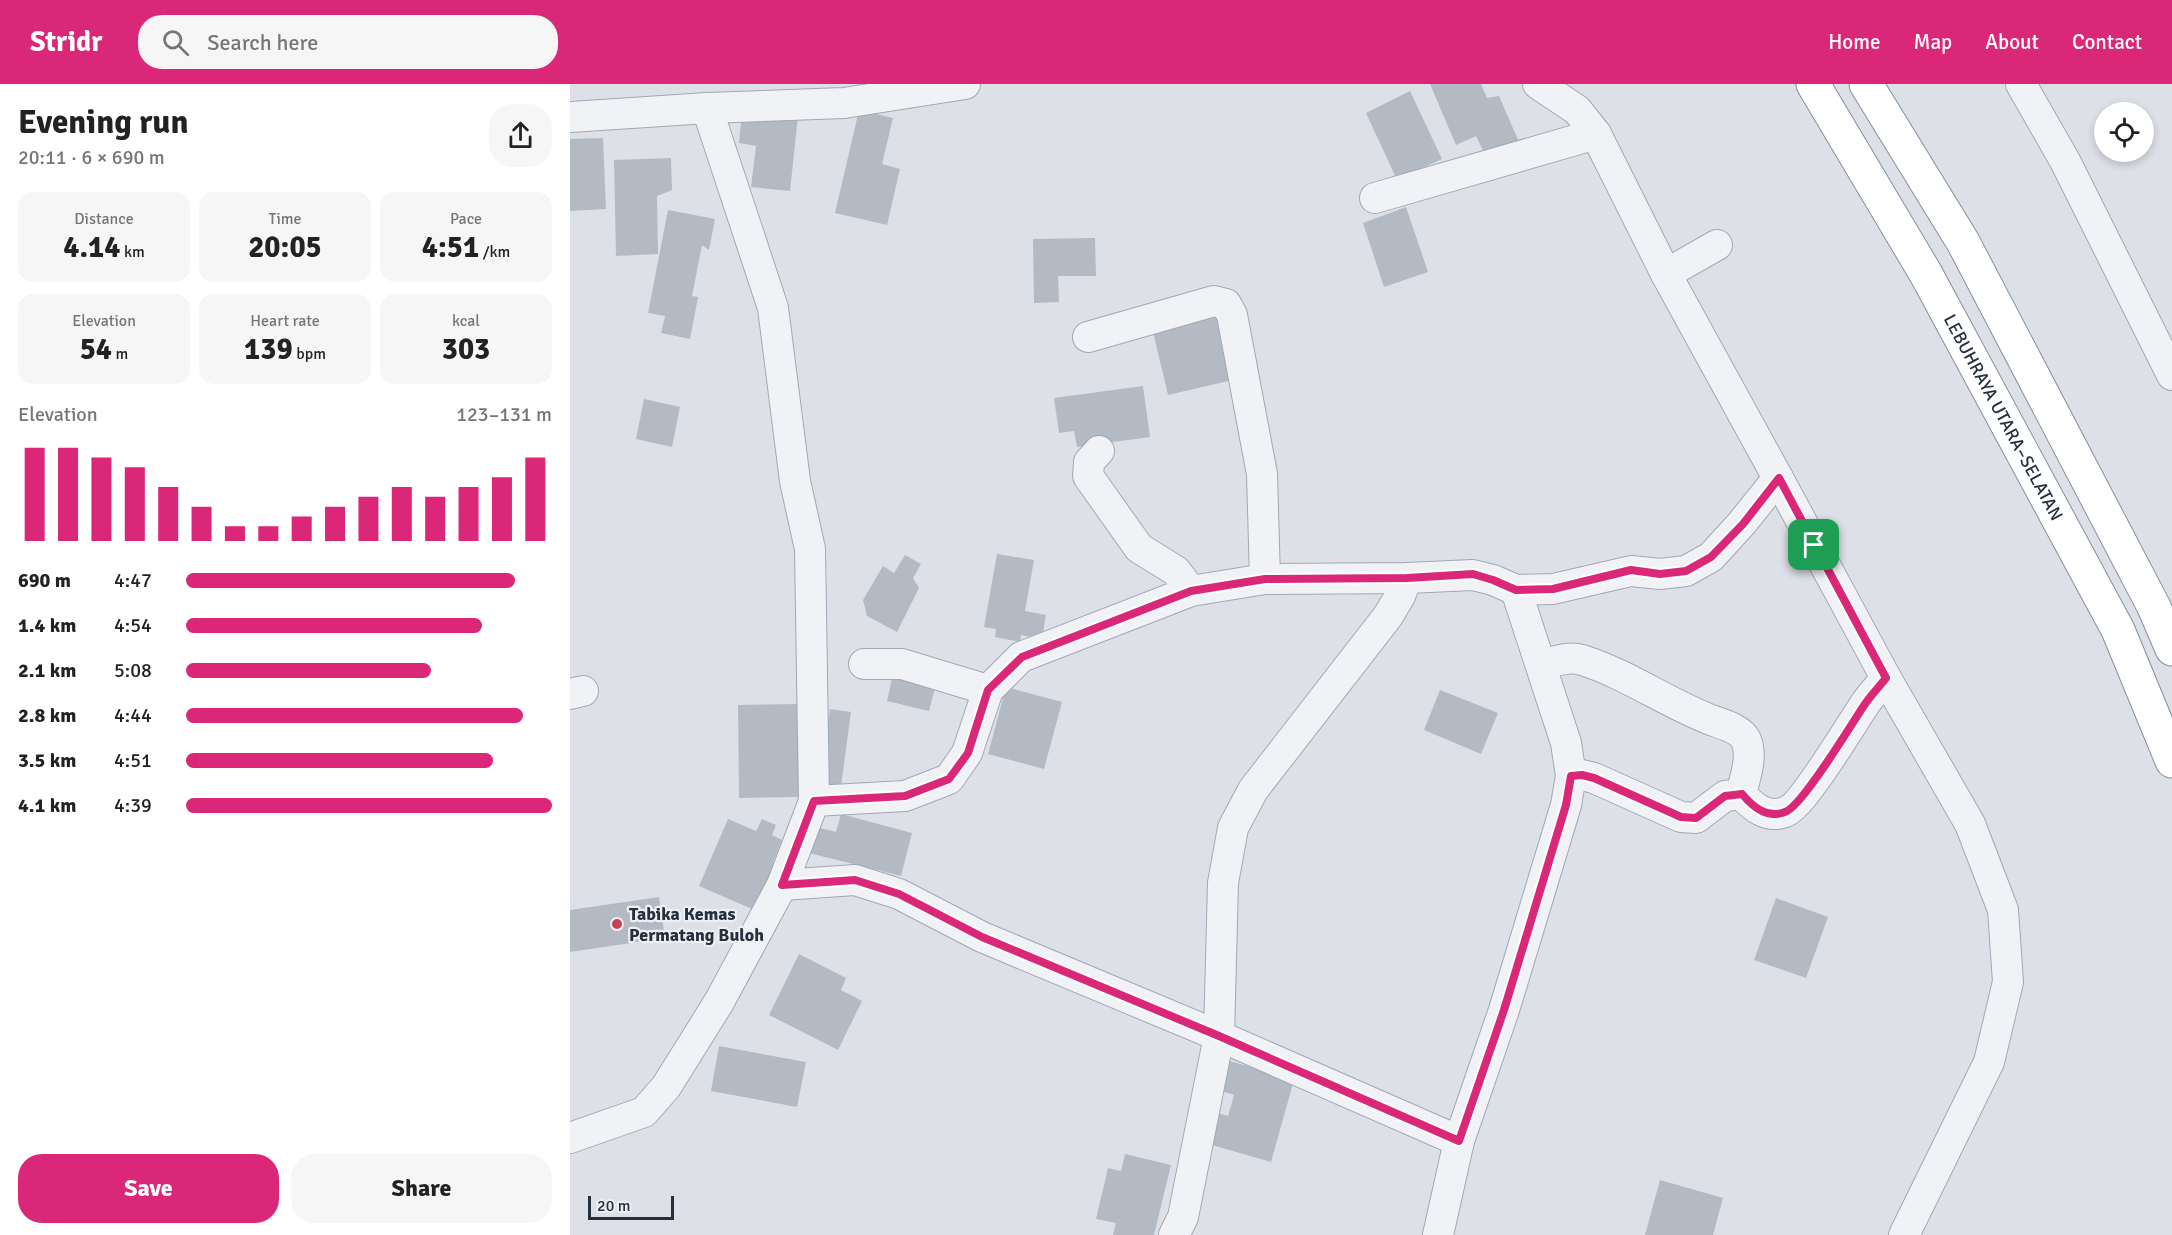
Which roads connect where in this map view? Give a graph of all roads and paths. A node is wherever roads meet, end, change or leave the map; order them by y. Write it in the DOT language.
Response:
graph roads {
  1 [pos="965,84"];
  2 [pos="1538,84"];
  3 [pos="1813,84"];
  4 [pos="1866,84"];
  5 [pos="2021,84"];
  6 [pos="707,108"];
  7 [pos="570,117"];
  8 [pos="1596,134"];
  9 [pos="1375,198"];
  10 [pos="1717,245"];
  11 [pos="1666,274"];
  12 [pos="1088,337"];
  13 [pos="2172,375"];
  14 [pos="1098,451"];
  15 [pos="1779,478"];
  16 [pos="1407,578"];
  17 [pos="1265,579"];
  18 [pos="1516,590"];
  19 [pos="1191,591"];
  20 [pos="2172,649"];
  21 [pos="864,664"];
  22 [pos="1542,665"];
  23 [pos="1886,678"];
  24 [pos="988,690"];
  25 [pos="2172,760"];
  26 [pos="1571,776"];
  27 [pos="1742,794"];
  28 [pos="814,801"];
  29 [pos="782,885"];
  30 [pos="1219,1036"];
  31 [pos="570,1138"];
  32 [pos="1459,1141"];
  33 [pos="1174,1235"];
  34 [pos="1438,1235"];
  35 [pos="1904,1235"];
  1 -- 6 [label="street"];
  2 -- 8 [label="street"];
  3 -- 25 [label="highway, LEBUHRAYA UTARA–SELATAN"];
  4 -- 20 [label="highway"];
  5 -- 13 [label="street"];
  6 -- 7 [label="street"];
  6 -- 28 [label="street"];
  8 -- 9 [label="street"];
  8 -- 11 [label="street"];
  10 -- 11 [label="street"];
  11 -- 15 [label="street"];
  12 -- 17 [label="street"];
  14 -- 19 [label="street"];
  15 -- 18 [label="street"];
  15 -- 23 [label="street"];
  16 -- 17 [label="street"];
  16 -- 18 [label="street"];
  16 -- 30 [label="street"];
  17 -- 19 [label="street"];
  18 -- 22 [label="street"];
  19 -- 24 [label="street"];
  21 -- 24 [label="street"];
  22 -- 26 [label="street"];
  22 -- 27 [label="street"];
  23 -- 27 [label="street"];
  23 -- 35 [label="street"];
  24 -- 28 [label="street"];
  26 -- 27 [label="street"];
  26 -- 32 [label="street"];
  28 -- 29 [label="street"];
  29 -- 30 [label="street"];
  29 -- 31 [label="street"];
  30 -- 32 [label="street"];
  30 -- 33 [label="street"];
  32 -- 34 [label="street"];
}
